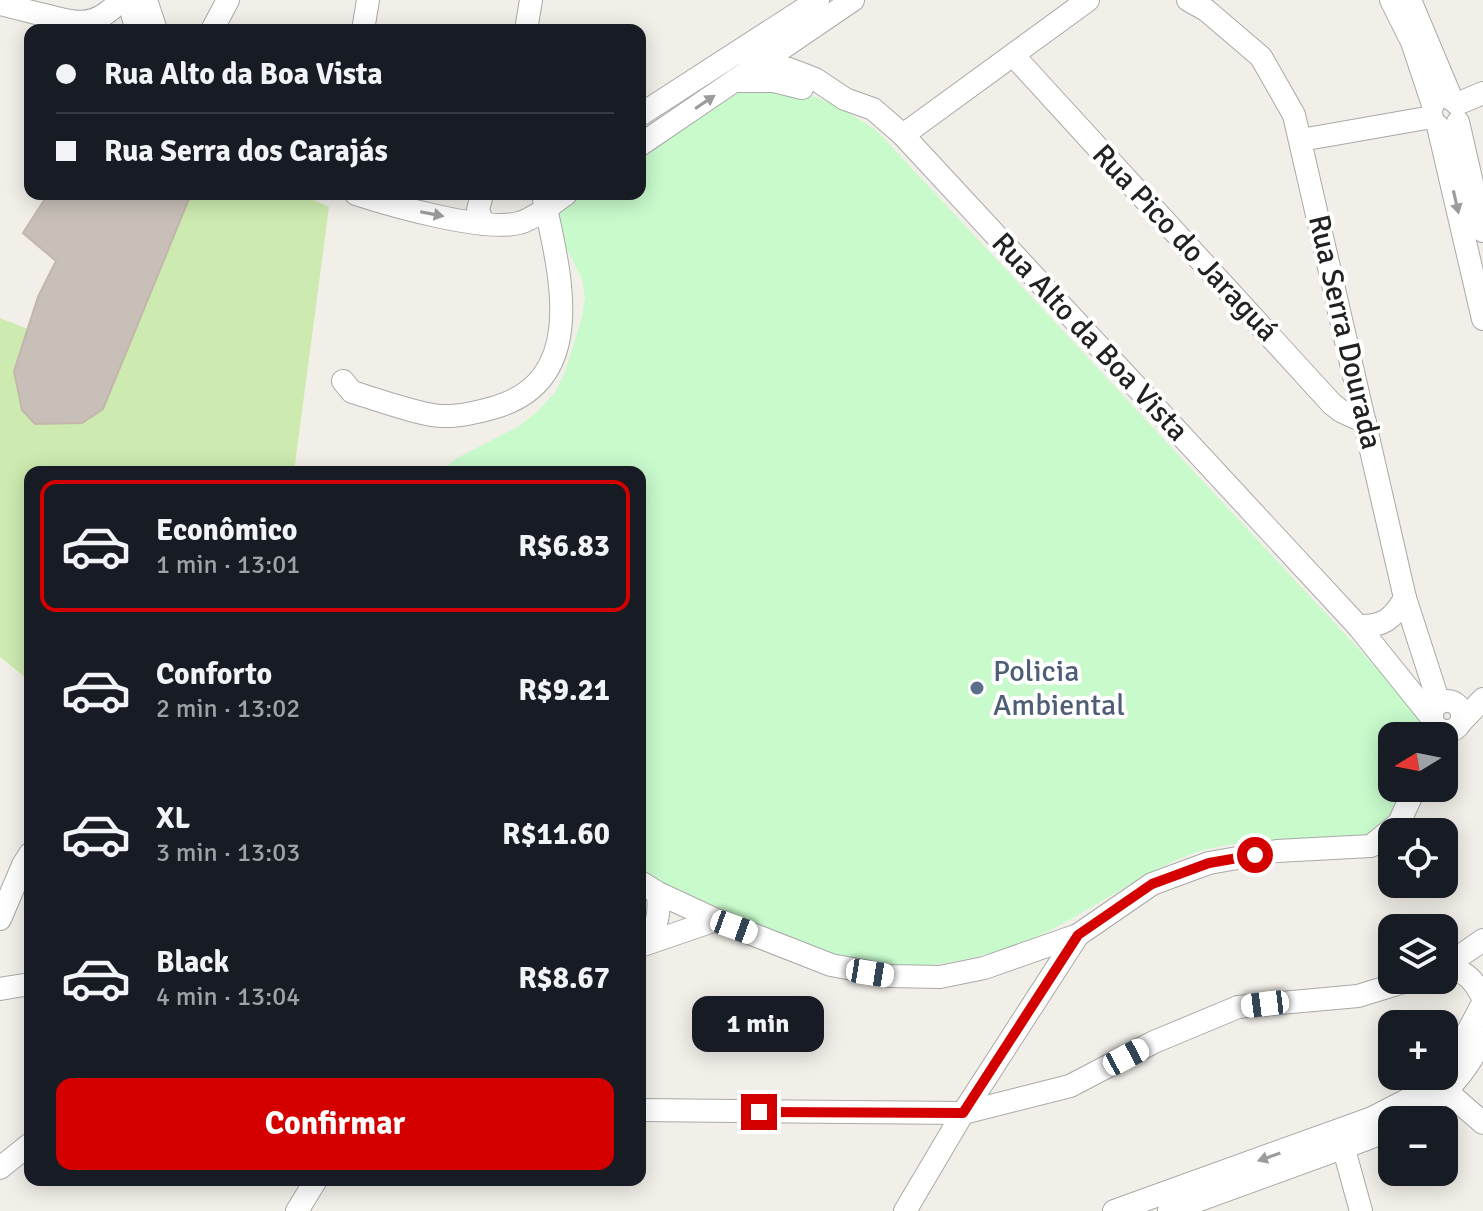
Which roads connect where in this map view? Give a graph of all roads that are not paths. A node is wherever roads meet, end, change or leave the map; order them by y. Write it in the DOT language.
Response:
graph roads {
  1 [pos="118,0"];
  2 [pos="128,0"];
  3 [pos="146,0"];
  4 [pos="228,0"];
  5 [pos="368,0"];
  6 [pos="531,0"];
  7 [pos="818,0"];
  8 [pos="853,0"];
  9 [pos="1088,0"];
  10 [pos="1188,0"];
  11 [pos="1391,0"];
  12 [pos="1410,0"];
  13 [pos="0,4"];
  14 [pos="48,16"];
  15 [pos="61,24"];
  16 [pos="135,24"];
  17 [pos="154,24"];
  18 [pos="215,24"];
  19 [pos="364,24"];
  20 [pos="527,24"];
  21 [pos="741,52"];
  22 [pos="1013,55"];
  23 [pos="762,63"];
  24 [pos="734,81"];
  25 [pos="1483,93"];
  26 [pos="845,99"];
  27 [pos="646,111"];
  28 [pos="1445,112"];
  29 [pos="903,135"];
  30 [pos="1301,140"];
  31 [pos="646,141"];
  32 [pos="374,200"];
  33 [pos="480,200"];
  34 [pos="545,201"];
  35 [pos="483,224"];
  36 [pos="1483,231"];
  37 [pos="1483,319"];
  38 [pos="343,381"];
  39 [pos="1365,422"];
  40 [pos="1405,598"];
  41 [pos="1358,626"];
  42 [pos="1483,697"];
  43 [pos="1443,717"];
  44 [pos="1409,802"];
  45 [pos="24,863"];
  46 [pos="649,888"];
  47 [pos="0,919"];
  48 [pos="716,920"];
  49 [pos="1078,935"];
  50 [pos="646,938"];
  51 [pos="1483,940"];
  52 [pos="646,943"];
  53 [pos="1458,959"];
  54 [pos="1458,970"];
  55 [pos="24,985"];
  56 [pos="0,989"];
  57 [pos="1378,990"];
  58 [pos="1483,1000"];
  59 [pos="1483,1038"];
  60 [pos="1458,1050"];
  61 [pos="1458,1073"];
  62 [pos="1424,1090"];
  63 [pos="1432,1090"];
  64 [pos="1450,1090"];
  65 [pos="1418,1106"];
  66 [pos="646,1110"];
  67 [pos="963,1113"];
  68 [pos="1480,1123"];
  69 [pos="1378,1131"];
  70 [pos="1341,1140"];
  71 [pos="24,1149"];
  72 [pos="0,1168"];
  73 [pos="312,1186"];
  74 [pos="297,1211"];
  75 [pos="905,1211"];
  76 [pos="1114,1211"];
  77 [pos="1169,1211"];
  78 [pos="1361,1211"];
  1 -- 14 [label="street"];
  2 -- 16 [label="street"];
  3 -- 17 [label="street"];
  4 -- 18 [label="street"];
  5 -- 19 [label="street"];
  6 -- 20 [label="street"];
  7 -- 21 [label="street"];
  8 -- 23 [label="street"];
  9 -- 22 [label="street"];
  10 -- 30 [label="street, Rua Serra Dourada"];
  11 -- 28 [label="street"];
  12 -- 28 [label="street"];
  13 -- 14 [label="street"];
  14 -- 15 [label="street"];
  21 -- 23 [label="street, Rua Alto da Boa Vista"];
  21 -- 27 [label="street"];
  22 -- 29 [label="street"];
  22 -- 39 [label="street, Rua Pico do Jaraguá"];
  23 -- 24 [label="street"];
  23 -- 26 [label="street, Rua Alto da Boa Vista"];
  24 -- 26 [label="street"];
  31 -- 24 [label="street, one-way"];
  25 -- 28 [label="street"];
  26 -- 29 [label="street, Rua Alto da Boa Vista"];
  28 -- 30 [label="street"];
  28 -- 36 [label="street"];
  28 -- 37 [label="street, one-way"];
  29 -- 41 [label="street, Rua Alto da Boa Vista"];
  30 -- 39 [label="street, Rua Serra Dourada"];
  32 -- 35 [label="street, one-way"];
  33 -- 35 [label="street"];
  34 -- 35 [label="street"];
  34 -- 38 [label="street"];
  39 -- 40 [label="street, Rua Serra Dourada"];
  40 -- 41 [label="street"];
  40 -- 43 [label="street, Rua Serra Dourada"];
  41 -- 43 [label="street, Rua Alto da Boa Vista"];
  42 -- 43 [label="street"];
  44 -- 49 [label="street"];
  45 -- 47 [label="street"];
  46 -- 48 [label="street"];
  46 -- 50 [label="street"];
  48 -- 49 [label="street"];
  48 -- 52 [label="street"];
  49 -- 67 [label="street"];
  51 -- 53 [label="street"];
  54 -- 58 [label="street"];
  55 -- 56 [label="street"];
  57 -- 67 [label="street"];
  58 -- 60 [label="street"];
  59 -- 61 [label="street"];
  62 -- 70 [label="street"];
  63 -- 65 [label="street"];
  64 -- 68 [label="street"];
  66 -- 67 [label="street"];
  67 -- 75 [label="street"];
  69 -- 70 [label="street"];
  70 -- 76 [label="street, one-way"];
  70 -- 77 [label="street"];
  70 -- 78 [label="street"];
  71 -- 72 [label="street"];
  73 -- 74 [label="street"];
}
